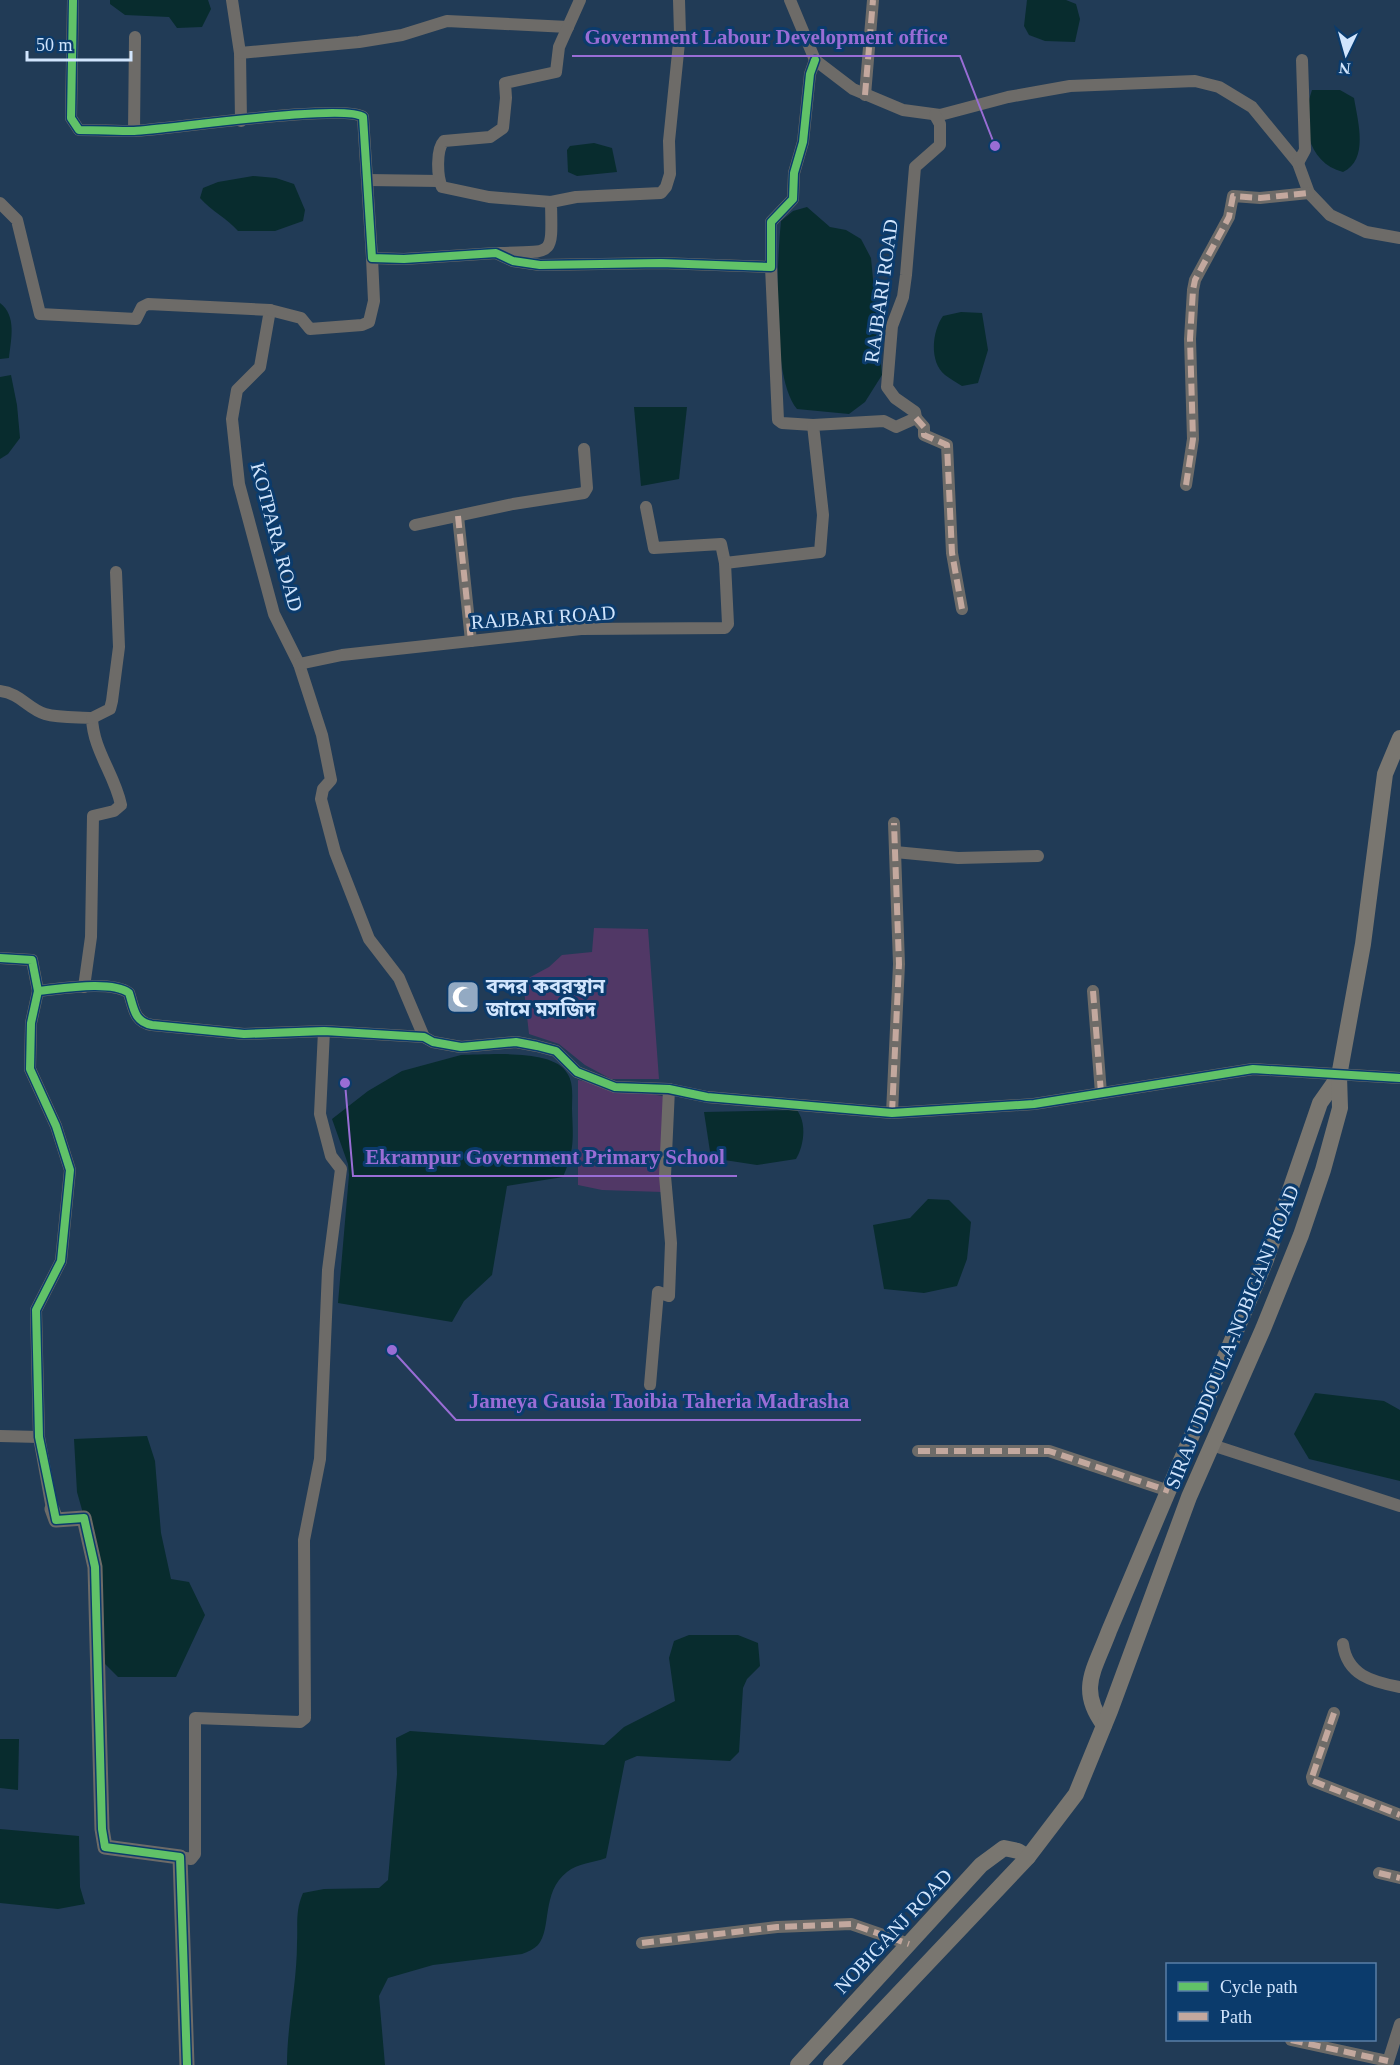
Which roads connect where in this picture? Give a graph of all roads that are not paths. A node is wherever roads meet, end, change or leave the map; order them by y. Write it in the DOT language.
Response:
graph roads {
  1 [pos="73,0"];
  2 [pos="232,0"];
  3 [pos="580,0"];
  4 [pos="679,0"];
  5 [pos="790,0"];
  6 [pos="873,0"];
  7 [pos="567,27"];
  8 [pos="135,37"];
  9 [pos="240,53"];
  10 [pos="815,60"];
  11 [pos="1302,60"];
  12 [pos="865,95"];
  13 [pos="936,115"];
  14 [pos="242,121"];
  15 [pos="134,131"];
  16 [pos="1298,163"];
  17 [pos="368,180"];
  18 [pos="439,181"];
  19 [pos="1309,193"];
  20 [pos="550,202"];
  21 [pos="0,203"];
  22 [pos="1400,238"];
  23 [pos="496,253"];
  24 [pos="372,258"];
  25 [pos="771,267"];
  26 [pos="270,310"];
  27 [pos="916,418"];
  28 [pos="813,425"];
  29 [pos="584,449"];
  30 [pos="1186,485"];
  31 [pos="646,507"];
  32 [pos="458,516"];
  33 [pos="416,525"];
  34 [pos="725,563"];
  35 [pos="116,572"];
  36 [pos="962,609"];
  37 [pos="471,641"];
  38 [pos="299,664"];
  39 [pos="0,691"];
  40 [pos="92,718"];
  41 [pos="1400,738"];
  42 [pos="894,823"];
  43 [pos="895,852"];
  44 [pos="1038,856"];
  45 [pos="0,958"];
  46 [pos="84,987"];
  47 [pos="38,991"];
  48 [pos="1093,991"];
  49 [pos="324,1031"];
  50 [pos="424,1037"];
  51 [pos="1339,1076"];
  52 [pos="1400,1078"];
  53 [pos="669,1089"];
  54 [pos="1101,1093"];
  55 [pos="892,1113"];
  56 [pos="650,1385"];
  57 [pos="0,1436"];
  58 [pos="39,1437"];
  59 [pos="1212,1445"];
  60 [pos="918,1451"];
  61 [pos="1170,1491"];
  62 [pos="1400,1506"];
  63 [pos="52,1509"];
  64 [pos="1137,1568"];
  65 [pos="1160,1576"];
  66 [pos="1342,1644"];
  67 [pos="1400,1687"];
  68 [pos="1334,1713"];
  69 [pos="1104,1725"];
  70 [pos="1400,1815"];
  71 [pos="180,1857"];
  72 [pos="1028,1857"];
  73 [pos="1379,1873"];
  74 [pos="1400,1878"];
  75 [pos="642,1943"];
  76 [pos="909,1944"];
  77 [pos="1400,2024"];
  78 [pos="1295,2041"];
  79 [pos="1387,2063"];
  80 [pos="187,2065"];
  81 [pos="798,2065"];
  82 [pos="831,2065"];
  1 -- 15 [label="street"];
  2 -- 9 [label="street"];
  3 -- 7 [label="street"];
  4 -- 20 [label="street"];
  5 -- 10 [label="street"];
  6 -- 12 [label="street"];
  7 -- 9 [label="street"];
  7 -- 18 [label="street"];
  8 -- 15 [label="street"];
  9 -- 14 [label="street"];
  10 -- 12 [label="street"];
  10 -- 25 [label="street"];
  11 -- 16 [label="street"];
  12 -- 13 [label="street"];
  13 -- 16 [label="street"];
  13 -- 27 [label="street, RAJBARI ROAD"];
  14 -- 15 [label="street"];
  14 -- 17 [label="street"];
  16 -- 19 [label="street"];
  17 -- 18 [label="street"];
  17 -- 24 [label="street"];
  18 -- 20 [label="street"];
  19 -- 22 [label="street"];
  19 -- 30 [label="street"];
  20 -- 23 [label="street"];
  21 -- 26 [label="street"];
  23 -- 24 [label="street"];
  23 -- 25 [label="street"];
  24 -- 26 [label="street"];
  25 -- 28 [label="street"];
  26 -- 38 [label="street, KOTPARA ROAD"];
  27 -- 28 [label="street"];
  27 -- 36 [label="street"];
  28 -- 34 [label="street"];
  29 -- 32 [label="street"];
  31 -- 34 [label="street"];
  32 -- 33 [label="street"];
  32 -- 37 [label="street"];
  34 -- 37 [label="street, RAJBARI ROAD"];
  35 -- 40 [label="street"];
  37 -- 38 [label="street, RAJBARI ROAD"];
  38 -- 50 [label="street, KOTPARA ROAD"];
  39 -- 40 [label="street"];
  40 -- 46 [label="street"];
  41 -- 51 [label="main road, SIRAJ UDDOULA-NOBIGANJ ROAD"];
  42 -- 43 [label="street"];
  43 -- 44 [label="street"];
  43 -- 55 [label="street"];
  45 -- 47 [label="street"];
  46 -- 47 [label="street"];
  46 -- 49 [label="street"];
  47 -- 58 [label="street"];
  48 -- 54 [label="street"];
  49 -- 50 [label="street"];
  49 -- 71 [label="street"];
  50 -- 53 [label="street"];
  51 -- 52 [label="street"];
  51 -- 54 [label="street"];
  51 -- 59 [label="main road, SIRAJ UDDOULA-NOBIGANJ ROAD"];
  51 -- 61 [label="main road, SIRAJ UDDOULA-NOBIGANJ ROAD"];
  53 -- 55 [label="street"];
  53 -- 56 [label="street"];
  54 -- 55 [label="street"];
  57 -- 58 [label="street"];
  58 -- 63 [label="street"];
  59 -- 62 [label="street"];
  59 -- 65 [label="main road, SIRAJ UDDOULA-NOBIGANJ ROAD"];
  60 -- 61 [label="street"];
  61 -- 64 [label="main road, SIRAJ UDDOULA-NOBIGANJ ROAD"];
  63 -- 71 [label="street"];
  64 -- 65 [label="main road"];
  64 -- 69 [label="main road"];
  65 -- 69 [label="main road"];
  66 -- 67 [label="street"];
  68 -- 70 [label="street"];
  69 -- 72 [label="main road"];
  71 -- 80 [label="street"];
  72 -- 76 [label="main road, NOBIGANJ ROAD"];
  72 -- 82 [label="main road"];
  73 -- 74 [label="street"];
  75 -- 76 [label="street"];
  76 -- 81 [label="main road, NOBIGANJ ROAD"];
  77 -- 79 [label="street"];
  78 -- 79 [label="street"];
}
